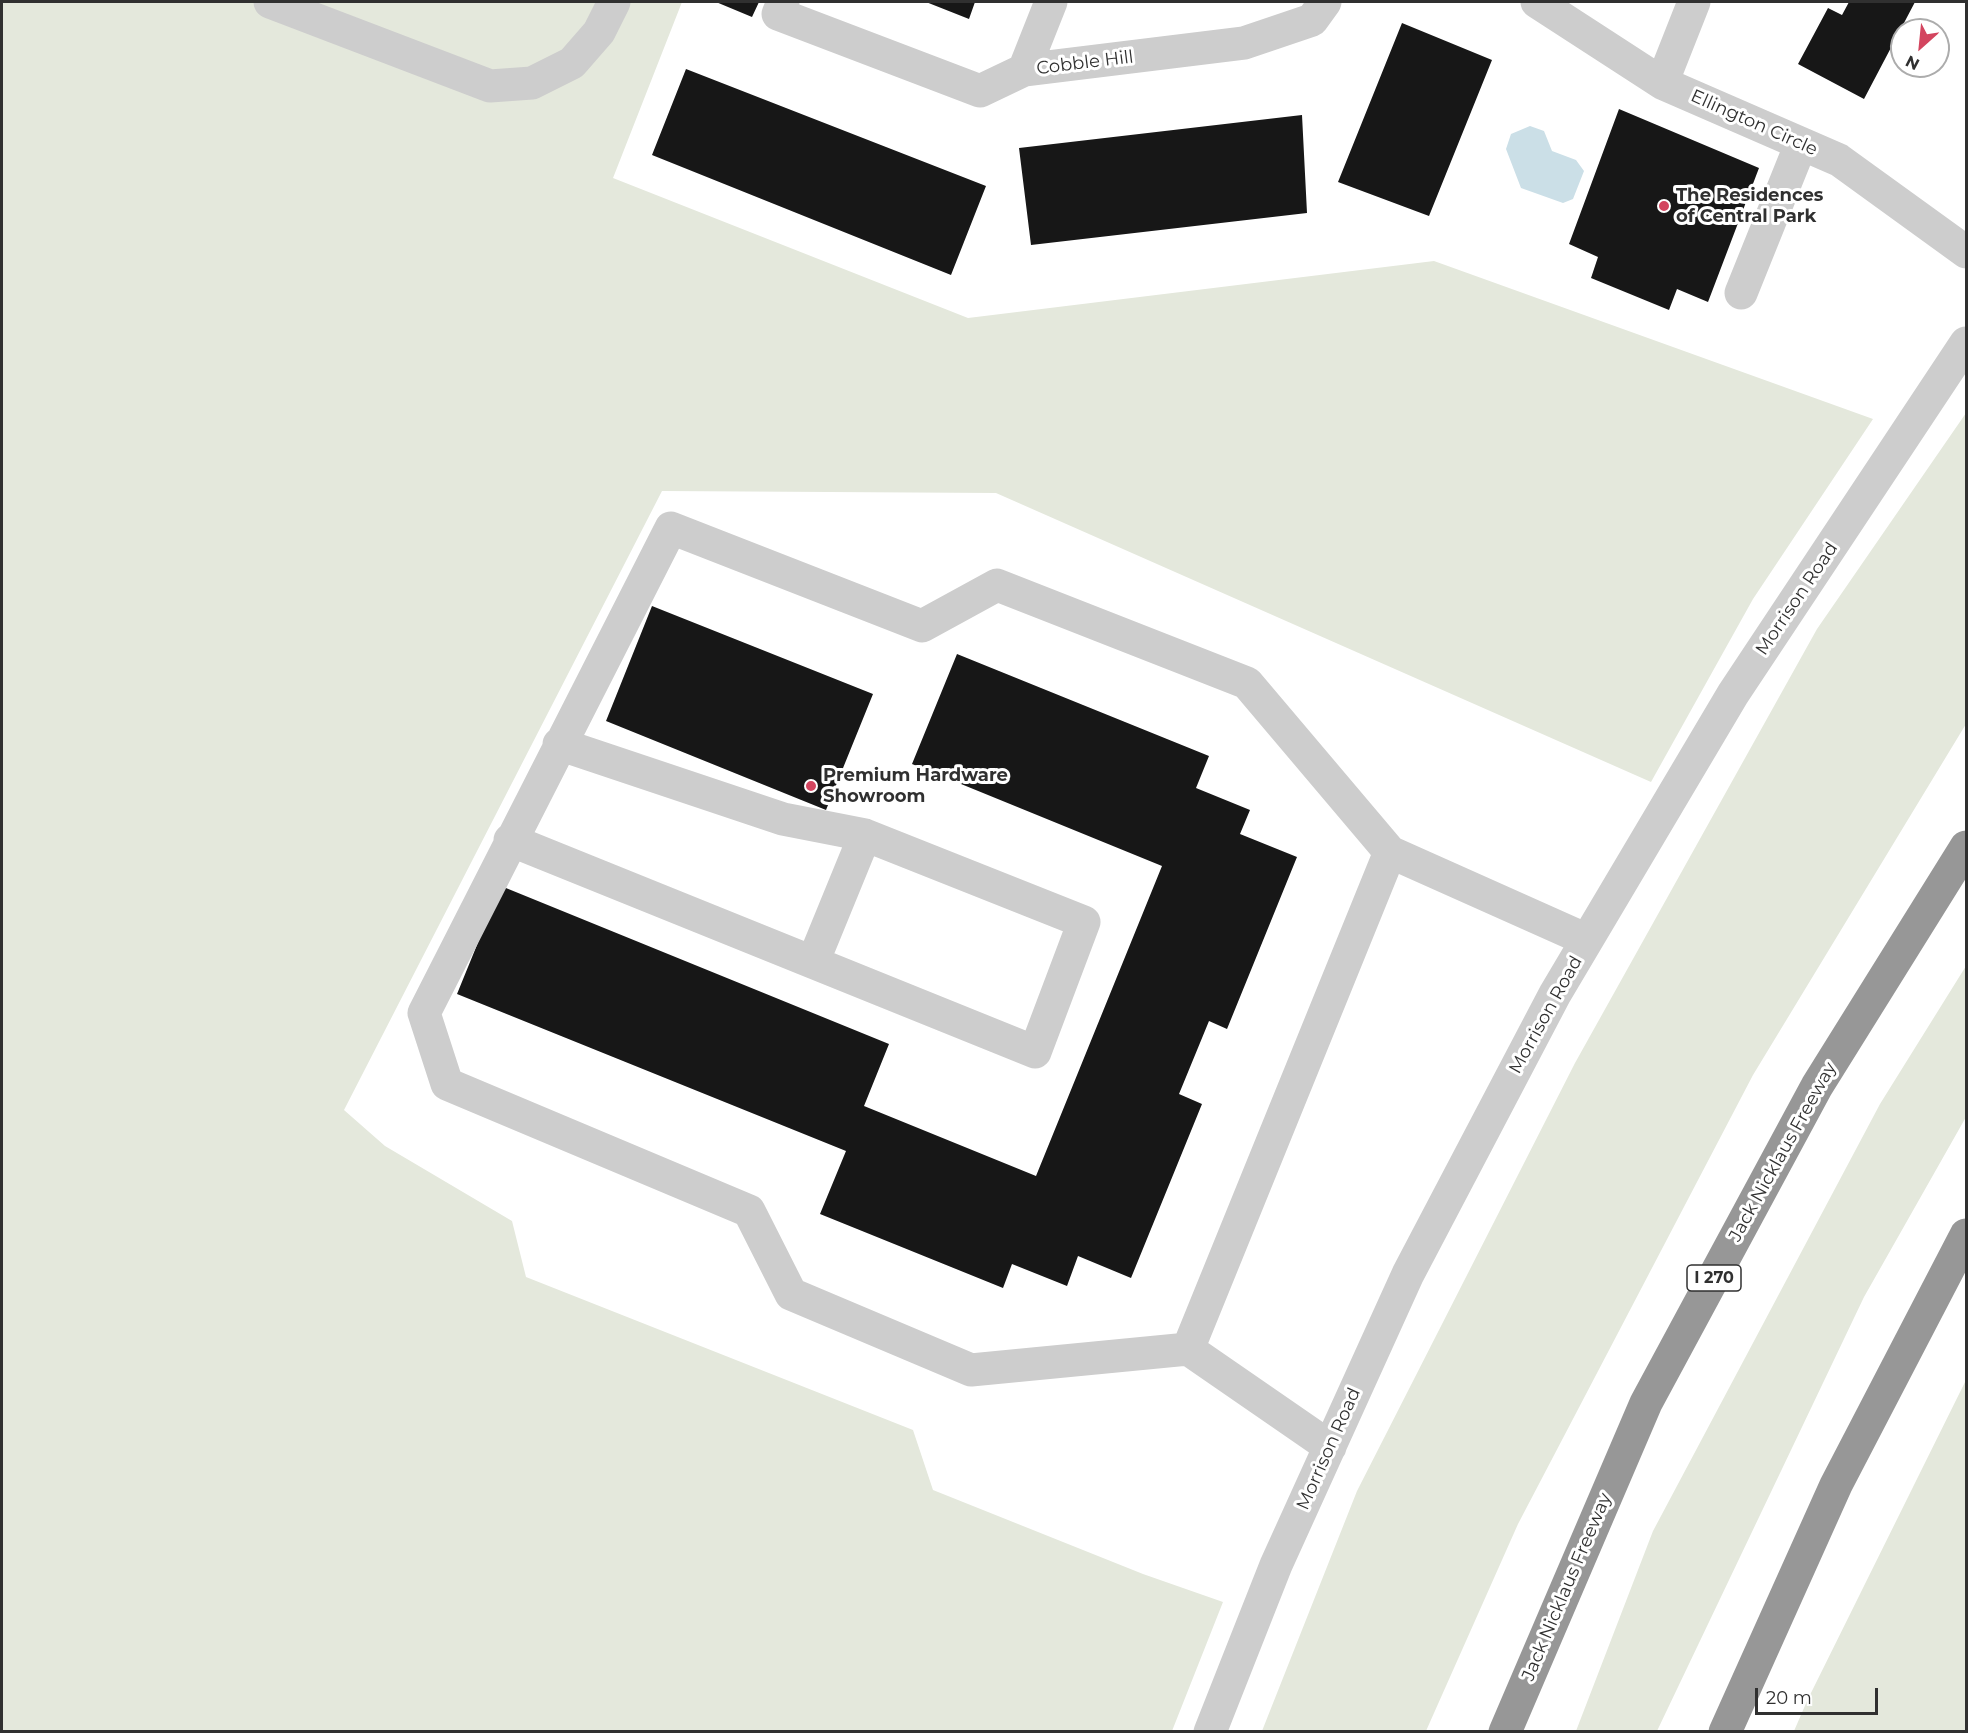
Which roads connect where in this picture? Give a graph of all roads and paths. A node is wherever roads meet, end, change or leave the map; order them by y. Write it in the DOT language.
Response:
graph roads {
  1 [pos="270,2"];
  2 [pos="614,2"];
  3 [pos="1051,2"];
  4 [pos="1324,2"];
  5 [pos="1537,2"];
  6 [pos="1694,2"];
  7 [pos="781,8"];
  8 [pos="1024,70"];
  9 [pos="1662,83"];
  10 [pos="1801,144"];
  11 [pos="1966,252"];
  12 [pos="1742,293"];
  13 [pos="1966,343"];
  14 [pos="559,744"];
  15 [pos="865,835"];
  16 [pos="510,840"];
  17 [pos="1966,847"];
  18 [pos="1390,852"];
  19 [pos="1587,940"];
  20 [pos="813,962"];
  21 [pos="1966,1235"];
  22 [pos="1188,1349"];
  23 [pos="1330,1447"];
  24 [pos="1210,1731"];
  25 [pos="1505,1731"];
  26 [pos="1725,1731"];
  1 -- 2 [label="street"];
  3 -- 8 [label="street"];
  4 -- 8 [label="street, Cobble Hill"];
  5 -- 9 [label="street, Ellington Circle"];
  6 -- 9 [label="street"];
  7 -- 8 [label="street, Cobble Hill"];
  9 -- 10 [label="street, Ellington Circle"];
  10 -- 11 [label="street, Ellington Circle"];
  10 -- 12 [label="street"];
  13 -- 19 [label="street, Morrison Road"];
  14 -- 15 [label="street"];
  14 -- 16 [label="street"];
  14 -- 18 [label="street"];
  15 -- 20 [label="street"];
  15 -- 20 [label="street"];
  16 -- 20 [label="street"];
  16 -- 22 [label="street"];
  17 -- 25 [label="highway, Jack Nicklaus Freeway / I 270"];
  18 -- 19 [label="street"];
  18 -- 22 [label="street"];
  19 -- 23 [label="street, Morrison Road"];
  21 -- 26 [label="highway"];
  22 -- 23 [label="street"];
  23 -- 24 [label="street, Morrison Road"];
}
